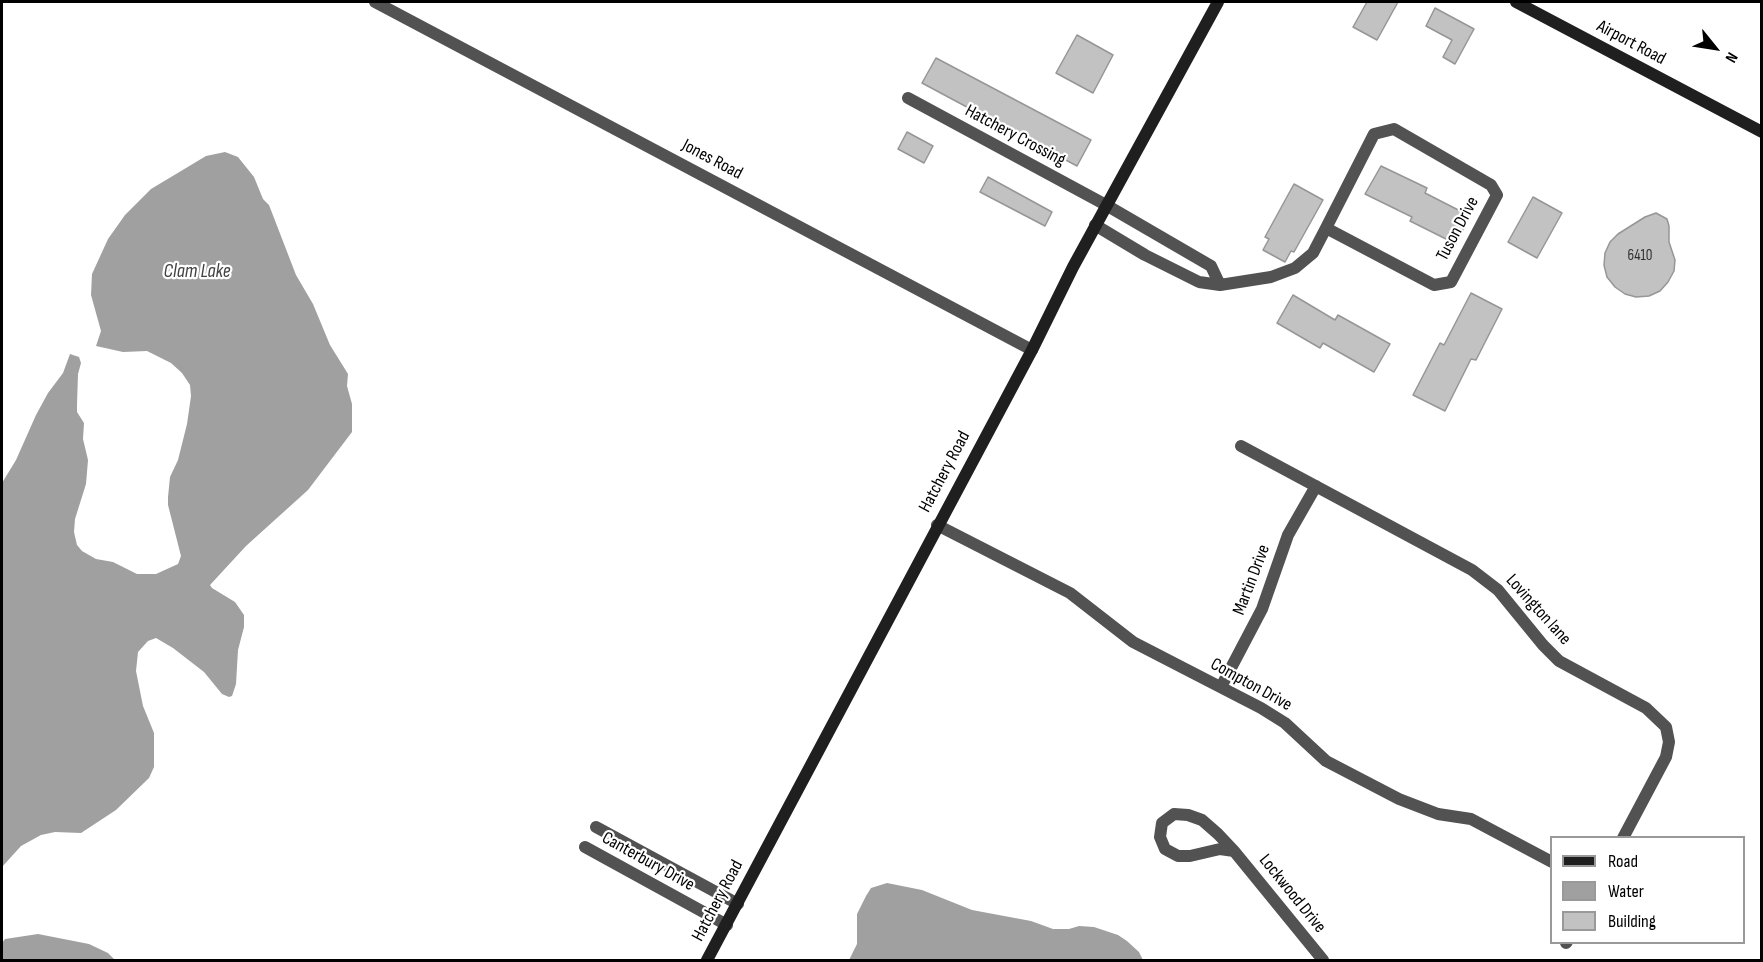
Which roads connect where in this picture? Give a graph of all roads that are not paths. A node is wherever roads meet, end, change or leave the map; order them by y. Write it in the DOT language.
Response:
graph roads {
  1 [pos="375,2"];
  2 [pos="1218,2"];
  3 [pos="1516,2"];
  4 [pos="908,98"];
  5 [pos="1761,132"];
  6 [pos="1106,205"];
  7 [pos="1095,225"];
  8 [pos="1326,228"];
  9 [pos="1220,285"];
  10 [pos="1032,350"];
  11 [pos="1241,446"];
  12 [pos="1316,486"];
  13 [pos="937,525"];
  14 [pos="1221,687"];
  15 [pos="596,827"];
  16 [pos="1624,836"];
  17 [pos="585,847"];
  18 [pos="1234,850"];
  19 [pos="1550,861"];
  20 [pos="738,904"];
  21 [pos="727,925"];
  22 [pos="707,960"];
  23 [pos="1323,960"];
  1 -- 10 [label="street, Jones Road"];
  2 -- 6 [label="street, Hatchery Road"];
  3 -- 5 [label="street, Airport Road"];
  4 -- 6 [label="street, Hatchery Crossing"];
  6 -- 7 [label="street, Hatchery Road"];
  6 -- 9 [label="street"];
  7 -- 9 [label="street, Tuson Drive"];
  7 -- 10 [label="street, Hatchery Road"];
  8 -- 8 [label="street, Tuson Drive"];
  8 -- 9 [label="street, Tuson Drive"];
  10 -- 13 [label="street, Hatchery Road"];
  11 -- 12 [label="street, Lovington lane"];
  12 -- 14 [label="street, Martin Drive"];
  12 -- 16 [label="street, Lovington lane"];
  13 -- 14 [label="street, Compton Drive"];
  13 -- 20 [label="street, Hatchery Road"];
  14 -- 19 [label="street, Compton Drive"];
  15 -- 20 [label="street, Canterbury Drive"];
  17 -- 21 [label="street, Canterbury Drive"];
  18 -- 18 [label="street, Lockwood Drive"];
  18 -- 23 [label="street, Lockwood Drive"];
  20 -- 21 [label="street, Hatchery Road"];
  21 -- 22 [label="street, Hatchery Road"];
}
